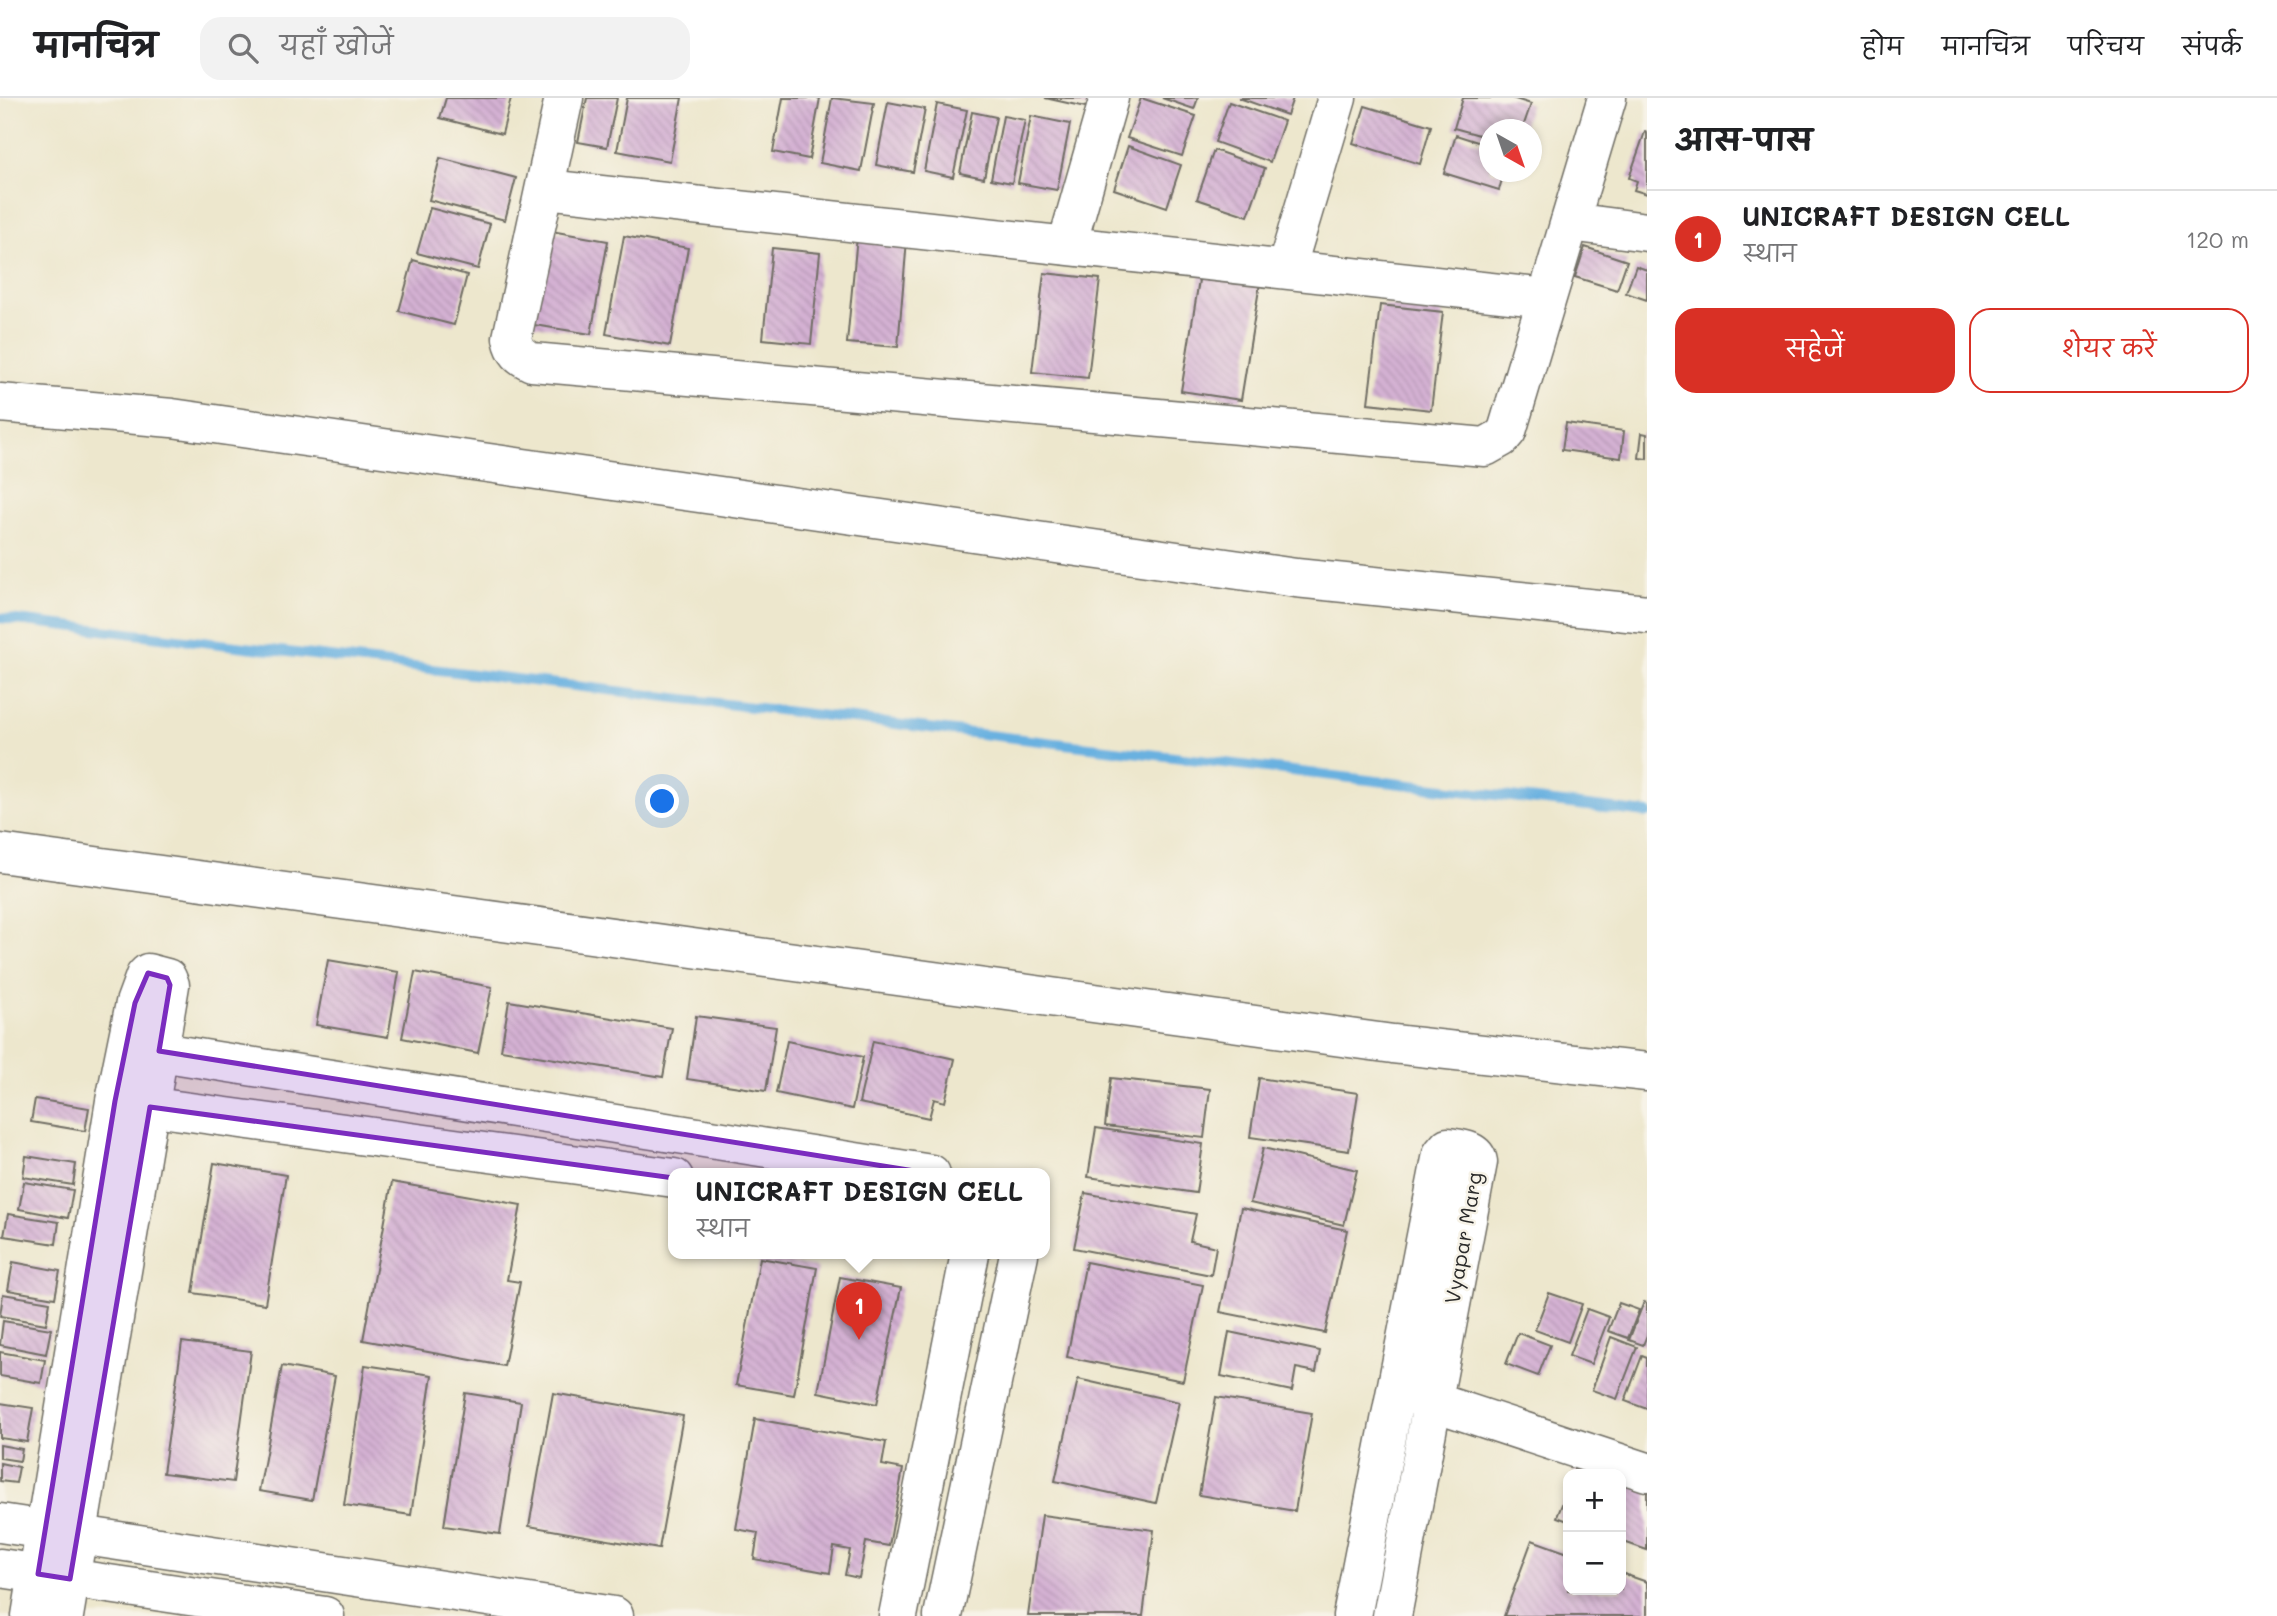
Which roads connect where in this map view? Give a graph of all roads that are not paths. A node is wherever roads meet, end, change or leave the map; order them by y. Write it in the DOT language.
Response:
graph roads {
  1 [pos="564,98"];
  2 [pos="1109,98"];
  3 [pos="1337,98"];
  4 [pos="1607,98"];
  5 [pos="546,188"];
  6 [pos="1570,222"];
  7 [pos="1647,232"];
  8 [pos="1067,245"];
  9 [pos="1286,269"];
  10 [pos="1546,298"];
  11 [pos="0,403"];
  12 [pos="1647,614"];
  13 [pos="0,853"];
  14 [pos="1647,1072"];
  15 [pos="133,1104"];
  16 [pos="893,1168"];
  17 [pos="668,1177"];
  18 [pos="969,1259"];
  19 [pos="1018,1259"];
  20 [pos="1396,1390"];
  21 [pos="1434,1402"];
  22 [pos="1647,1472"];
  23 [pos="0,1523"];
  24 [pos="62,1532"];
  25 [pos="0,1568"];
  26 [pos="54,1576"];
  27 [pos="278,1613"];
  28 [pos="31,1616"];
  29 [pos="64,1616"];
  30 [pos="325,1616"];
  31 [pos="614,1616"];
  32 [pos="898,1616"];
  33 [pos="943,1616"];
  34 [pos="1352,1616"];
  35 [pos="1392,1616"];
  1 -- 5 [label="street"];
  2 -- 8 [label="street"];
  3 -- 9 [label="street"];
  4 -- 6 [label="street"];
  5 -- 8 [label="street"];
  5 -- 10 [label="street"];
  6 -- 7 [label="street"];
  6 -- 10 [label="street"];
  8 -- 9 [label="street"];
  9 -- 10 [label="street"];
  11 -- 12 [label="street"];
  13 -- 14 [label="street"];
  15 -- 16 [label="street"];
  15 -- 17 [label="street"];
  15 -- 24 [label="street"];
  18 -- 32 [label="street"];
  19 -- 33 [label="street"];
  20 -- 21 [label="street"];
  20 -- 21 [label="street, Vyapar Marg"];
  20 -- 34 [label="street, Vyapar Marg"];
  21 -- 22 [label="street"];
  21 -- 35 [label="street, Vyapar Marg"];
  23 -- 24 [label="street"];
  24 -- 26 [label="street"];
  24 -- 31 [label="street"];
  25 -- 26 [label="street"];
  26 -- 27 [label="street"];
  26 -- 28 [label="street"];
  26 -- 29 [label="street"];
  27 -- 30 [label="street"];
}
